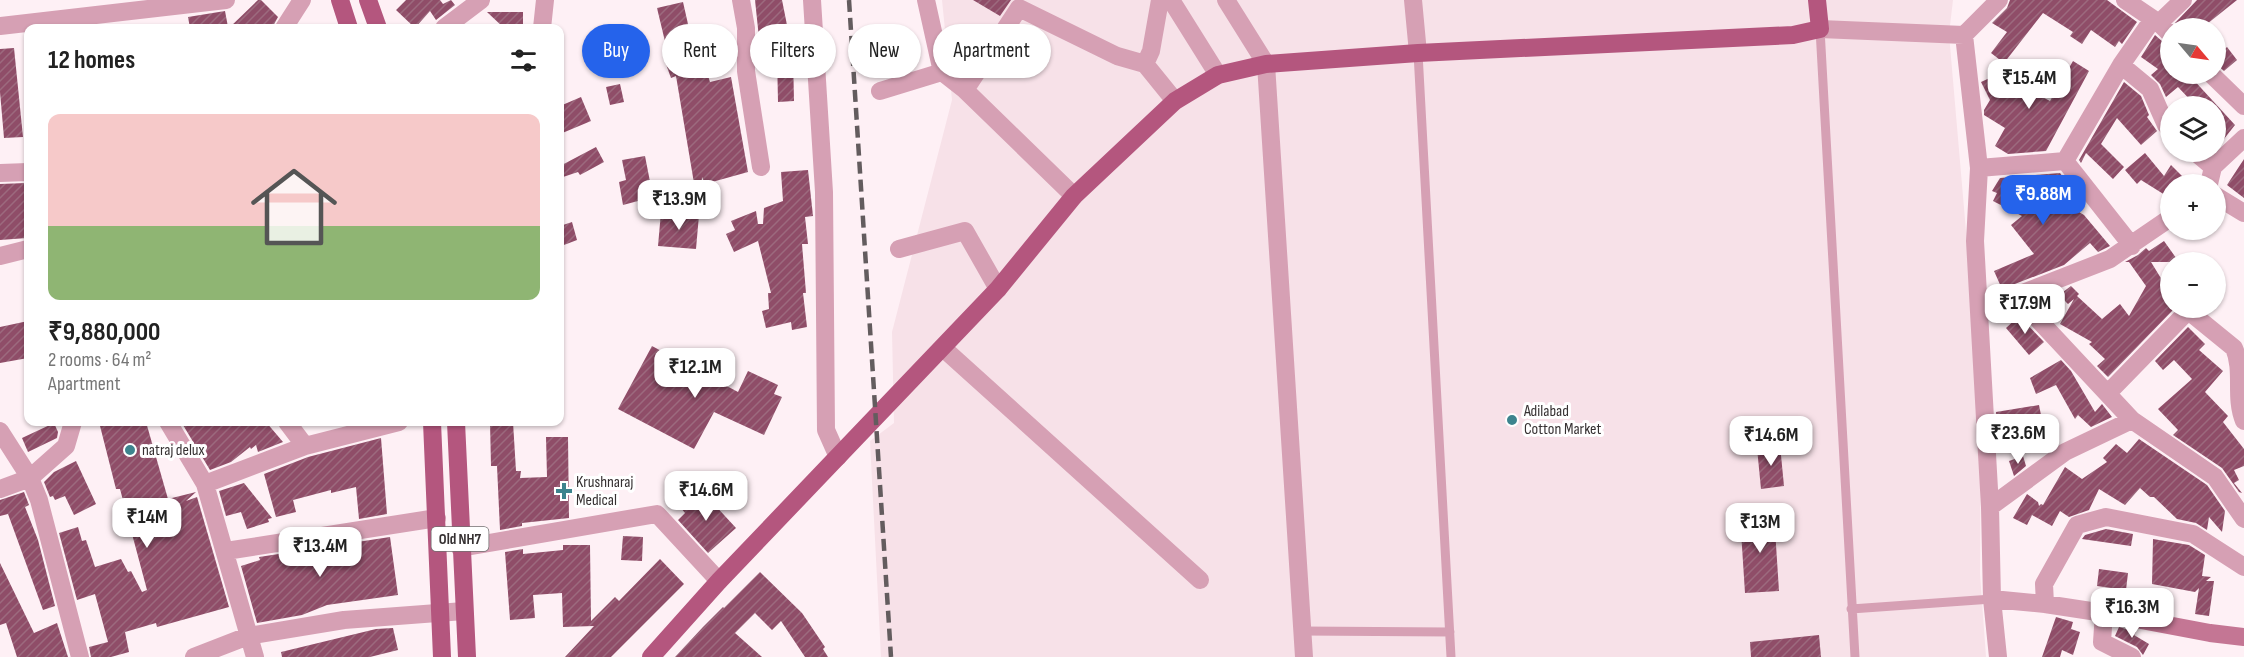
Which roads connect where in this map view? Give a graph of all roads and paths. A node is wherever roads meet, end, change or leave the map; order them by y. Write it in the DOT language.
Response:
graph roads {
  1 [pos="226,0"];
  2 [pos="302,0"];
  3 [pos="339,0"];
  4 [pos="368,0"];
  5 [pos="481,0"];
  6 [pos="545,0"];
  7 [pos="741,0"];
  8 [pos="812,0"];
  9 [pos="926,0"];
  10 [pos="1160,0"];
  11 [pos="1171,0"];
  12 [pos="1226,0"];
  13 [pos="1413,0"];
  14 [pos="1817,0"];
  15 [pos="1999,0"];
  16 [pos="2125,0"];
  17 [pos="2183,0"];
  18 [pos="200,2"];
  19 [pos="1021,4"];
  20 [pos="2167,18"];
  21 [pos="96,22"];
  22 [pos="53,24"];
  23 [pos="287,24"];
  24 [pos="348,24"];
  25 [pos="377,24"];
  26 [pos="449,24"];
  27 [pos="542,24"];
  28 [pos="2160,24"];
  29 [pos="24,25"];
  30 [pos="0,26"];
  31 [pos="2160,26"];
  32 [pos="1820,29"];
  33 [pos="933,32"];
  34 [pos="1964,35"];
  35 [pos="1418,53"];
  36 [pos="1145,64"];
  37 [pos="1266,64"];
  38 [pos="2121,65"];
  39 [pos="933,75"];
  40 [pos="1218,75"];
  41 [pos="950,78"];
  42 [pos="2221,84"];
  43 [pos="965,90"];
  44 [pos="880,91"];
  45 [pos="1175,101"];
  46 [pos="2244,106"];
  47 [pos="2160,112"];
  48 [pos="2244,138"];
  49 [pos="2065,162"];
  50 [pos="761,167"];
  51 [pos="1979,168"];
  52 [pos="24,172"];
  53 [pos="0,173"];
  54 [pos="2213,174"];
  55 [pos="1074,196"];
  56 [pos="2226,202"];
  57 [pos="2244,213"];
  58 [pos="2160,225"];
  59 [pos="2132,246"];
  60 [pos="899,249"];
  61 [pos="24,250"];
  62 [pos="0,256"];
  63 [pos="998,289"];
  64 [pos="2017,297"];
  65 [pos="1979,310"];
  66 [pos="943,348"];
  67 [pos="2108,393"];
  68 [pos="2132,420"];
  69 [pos="2244,421"];
  70 [pos="72,426"];
  71 [pos="170,426"];
  72 [pos="290,426"];
  73 [pos="382,426"];
  74 [pos="432,426"];
  75 [pos="456,426"];
  76 [pos="0,431"];
  77 [pos="304,446"];
  78 [pos="838,457"];
  79 [pos="30,478"];
  80 [pos="205,484"];
  81 [pos="0,489"];
  82 [pos="1990,507"];
  83 [pos="437,518"];
  84 [pos="2244,519"];
  85 [pos="460,548"];
  86 [pos="226,551"];
  87 [pos="2244,567"];
  88 [pos="1200,580"];
  89 [pos="719,581"];
  90 [pos="1992,599"];
  91 [pos="2044,604"];
  92 [pos="1851,609"];
  93 [pos="464,610"];
  94 [pos="439,611"];
  95 [pos="2104,613"];
  96 [pos="1302,631"];
  97 [pos="1450,632"];
  98 [pos="248,636"];
  99 [pos="2244,637"];
  100 [pos="80,657"];
  101 [pos="194,657"];
  102 [pos="255,657"];
  103 [pos="442,657"];
  104 [pos="466,657"];
  105 [pos="651,657"];
  106 [pos="1304,657"];
  107 [pos="1451,657"];
  108 [pos="1855,657"];
  109 [pos="1998,657"];
  110 [pos="2132,657"];
  1 -- 18 [label="street"];
  2 -- 23 [label="street"];
  3 -- 24 [label="main road"];
  4 -- 25 [label="main road"];
  5 -- 26 [label="street"];
  6 -- 27 [label="street"];
  7 -- 50 [label="street"];
  8 -- 78 [label="street"];
  9 -- 33 [label="street"];
  10 -- 36 [label="street"];
  11 -- 40 [label="street"];
  12 -- 37 [label="street"];
  13 -- 35 [label="street"];
  14 -- 32 [label="main road"];
  15 -- 34 [label="street"];
  16 -- 28 [label="street"];
  17 -- 20 [label="street"];
  18 -- 21 [label="street"];
  19 -- 36 [label="street"];
  19 -- 43 [label="street"];
  21 -- 22 [label="street"];
  29 -- 30 [label="street"];
  31 -- 38 [label="street"];
  32 -- 34 [label="street"];
  32 -- 35 [label="main road"];
  32 -- 92 [label="lane"];
  34 -- 51 [label="street"];
  35 -- 37 [label="main road"];
  35 -- 97 [label="lane"];
  36 -- 45 [label="street"];
  37 -- 40 [label="main road"];
  37 -- 96 [label="street"];
  38 -- 47 [label="street"];
  38 -- 49 [label="street"];
  39 -- 44 [label="street"];
  40 -- 45 [label="main road"];
  41 -- 43 [label="street"];
  42 -- 46 [label="street"];
  43 -- 55 [label="street"];
  45 -- 55 [label="main road"];
  48 -- 54 [label="street"];
  49 -- 51 [label="street"];
  49 -- 59 [label="street"];
  51 -- 65 [label="street"];
  52 -- 53 [label="street"];
  55 -- 63 [label="main road"];
  56 -- 57 [label="street"];
  58 -- 59 [label="street"];
  59 -- 64 [label="street"];
  60 -- 63 [label="street"];
  61 -- 62 [label="street"];
  63 -- 66 [label="main road"];
  64 -- 65 [label="street"];
  64 -- 67 [label="street"];
  65 -- 82 [label="street"];
  66 -- 78 [label="main road"];
  66 -- 88 [label="street"];
  67 -- 68 [label="street"];
  67 -- 69 [label="street"];
  68 -- 82 [label="street"];
  68 -- 84 [label="street"];
  70 -- 79 [label="street"];
  71 -- 80 [label="street"];
  72 -- 77 [label="street"];
  73 -- 77 [label="street"];
  74 -- 83 [label="main road, old NH7"];
  75 -- 85 [label="main road, Old NH7"];
  76 -- 79 [label="street"];
  77 -- 80 [label="street"];
  78 -- 89 [label="main road"];
  79 -- 81 [label="street"];
  79 -- 100 [label="street"];
  80 -- 86 [label="street"];
  82 -- 90 [label="street"];
  83 -- 86 [label="street"];
  83 -- 94 [label="main road, old NH7"];
  85 -- 89 [label="street"];
  85 -- 93 [label="main road, Old NH7"];
  86 -- 98 [label="street"];
  87 -- 91 [label="street"];
  89 -- 105 [label="main road"];
  90 -- 91 [label="street"];
  90 -- 92 [label="lane"];
  90 -- 109 [label="street"];
  91 -- 95 [label="street"];
  92 -- 108 [label="lane"];
  93 -- 94 [label="street"];
  93 -- 104 [label="main road, Old NH7"];
  94 -- 98 [label="street"];
  94 -- 103 [label="main road, old NH7"];
  95 -- 99 [label="street"];
  95 -- 110 [label="street"];
  96 -- 97 [label="lane"];
  96 -- 106 [label="street"];
  97 -- 107 [label="lane"];
  98 -- 101 [label="street"];
  98 -- 102 [label="street"];
}
